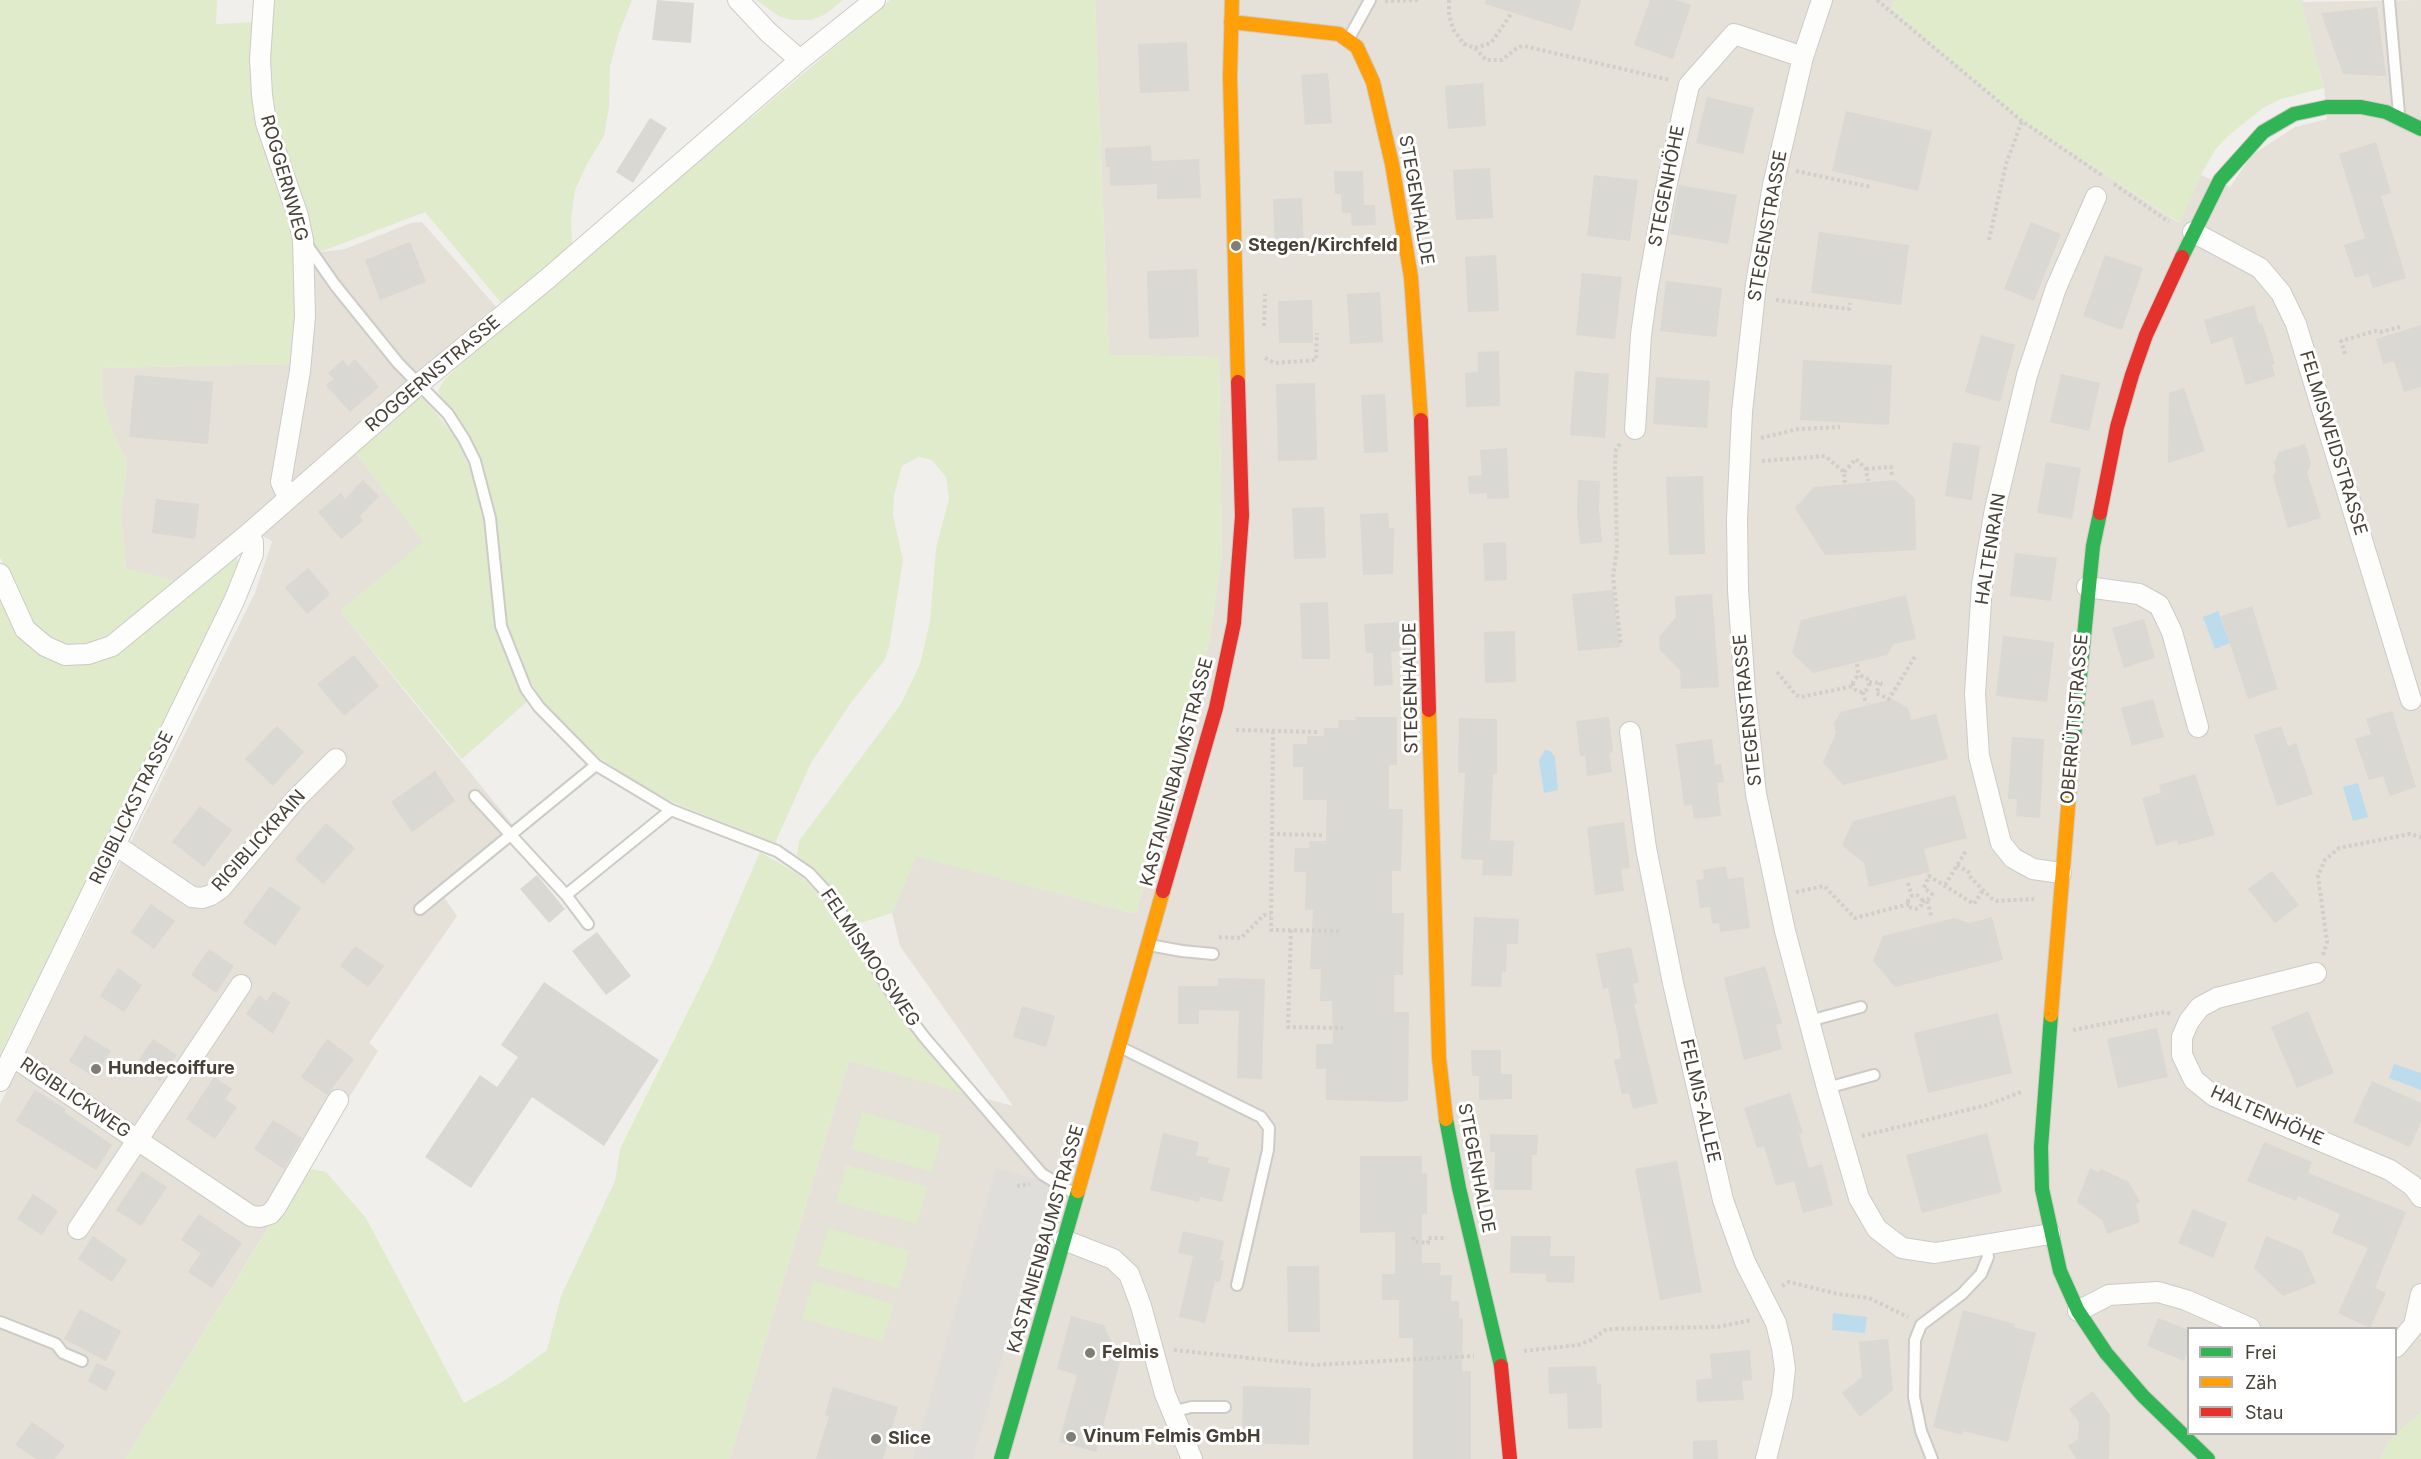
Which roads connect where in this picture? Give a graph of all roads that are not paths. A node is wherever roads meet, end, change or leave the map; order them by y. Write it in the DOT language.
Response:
graph roads {
  1 [pos="264,0"];
  2 [pos="738,0"];
  3 [pos="874,0"];
  4 [pos="1232,0"];
  5 [pos="1370,0"];
  6 [pos="1822,0"];
  7 [pos="2389,0"];
  8 [pos="1232,22"];
  9 [pos="1348,40"];
  10 [pos="1803,57"];
  11 [pos="800,60"];
  12 [pos="2399,117"];
  13 [pos="2421,129"];
  14 [pos="2096,197"];
  15 [pos="2193,232"];
  16 [pos="303,240"];
  17 [pos="419,384"];
  18 [pos="1635,429"];
  19 [pos="288,497"];
  20 [pos="247,535"];
  21 [pos="0,574"];
  22 [pos="2087,586"];
  23 [pos="2411,700"];
  24 [pos="2198,727"];
  25 [pos="1630,732"];
  26 [pos="336,759"];
  27 [pos="596,765"];
  28 [pos="475,795"];
  29 [pos="671,810"];
  30 [pos="511,834"];
  31 [pos="114,844"];
  32 [pos="2061,873"];
  33 [pos="566,896"];
  34 [pos="420,909"];
  35 [pos="588,924"];
  36 [pos="1149,945"];
  37 [pos="1214,954"];
  38 [pos="2316,973"];
  39 [pos="241,985"];
  40 [pos="1861,1007"];
  41 [pos="1809,1021"];
  42 [pos="1120,1047"];
  43 [pos="12,1056"];
  44 [pos="1874,1075"];
  45 [pos="0,1081"];
  46 [pos="1827,1088"];
  47 [pos="339,1100"];
  48 [pos="138,1140"];
  49 [pos="1077,1195"];
  50 [pos="2421,1197"];
  51 [pos="78,1229"];
  52 [pos="2050,1234"];
  53 [pos="1064,1240"];
  54 [pos="1986,1244"];
  55 [pos="1237,1285"];
  56 [pos="2421,1294"];
  57 [pos="2078,1311"];
  58 [pos="0,1322"];
  59 [pos="2246,1327"];
  60 [pos="2397,1346"];
  61 [pos="82,1361"];
  62 [pos="1225,1407"];
  63 [pos="1172,1412"];
  64 [pos="1001,1459"];
  65 [pos="1192,1459"];
  66 [pos="1510,1459"];
  67 [pos="1766,1459"];
  68 [pos="1932,1459"];
  69 [pos="2208,1459"];
  1 -- 16 [label="street, ROGGERNWEG"];
  2 -- 11 [label="street"];
  3 -- 11 [label="street, ROGGERNSTRASSE"];
  4 -- 8 [label="street, KASTANIENBAUMSTRASSE"];
  5 -- 9 [label="lane"];
  6 -- 10 [label="street, STEGENSTRASSE"];
  7 -- 12 [label="lane"];
  8 -- 9 [label="street"];
  8 -- 36 [label="street, KASTANIENBAUMSTRASSE"];
  9 -- 66 [label="street, STEGENHALDE"];
  10 -- 18 [label="street, STEGENHÖHE"];
  10 -- 41 [label="street, STEGENSTRASSE"];
  11 -- 17 [label="street, ROGGERNSTRASSE"];
  12 -- 13 [label="street, OBERRÜTISTRASSE"];
  12 -- 15 [label="street, OBERRÜTISTRASSE"];
  14 -- 32 [label="street, HALTENRAIN"];
  15 -- 22 [label="street, OBERRÜTISTRASSE"];
  15 -- 23 [label="street, FELMISWEIDSTRASSE"];
  16 -- 17 [label="lane, FELMISMOOSWEG"];
  16 -- 19 [label="street, ROGGERNWEG"];
  17 -- 19 [label="street, ROGGERNSTRASSE"];
  17 -- 27 [label="lane, FELMISMOOSWEG"];
  19 -- 20 [label="street, ROGGERNSTRASSE"];
  20 -- 21 [label="street, ROGGERNSTRASSE"];
  20 -- 31 [label="street, RIGIBLICKSTRASSE"];
  22 -- 24 [label="street"];
  22 -- 32 [label="street, OBERRÜTISTRASSE"];
  25 -- 67 [label="street, FELMIS-ALLEE"];
  26 -- 31 [label="street, RIGIBLICKRAIN"];
  27 -- 29 [label="lane, FELMISMOOSWEG"];
  27 -- 30 [label="lane"];
  28 -- 30 [label="lane"];
  29 -- 33 [label="lane"];
  29 -- 49 [label="lane, FELMISMOOSWEG"];
  30 -- 33 [label="lane"];
  30 -- 34 [label="lane"];
  31 -- 43 [label="street, RIGIBLICKSTRASSE"];
  32 -- 52 [label="street, OBERRÜTISTRASSE"];
  33 -- 35 [label="lane"];
  36 -- 37 [label="lane"];
  36 -- 42 [label="street, KASTANIENBAUMSTRASSE"];
  38 -- 50 [label="street, HALTENHÖHE"];
  39 -- 48 [label="street, RIGIBLICKWEG"];
  40 -- 41 [label="lane"];
  41 -- 46 [label="street, STEGENSTRASSE"];
  42 -- 49 [label="street, KASTANIENBAUMSTRASSE"];
  42 -- 55 [label="lane"];
  43 -- 45 [label="street, RIGIBLICKSTRASSE"];
  43 -- 48 [label="street, RIGIBLICKWEG"];
  44 -- 46 [label="lane"];
  46 -- 54 [label="street, STEGENSTRASSE"];
  47 -- 48 [label="street, RIGIBLICKWEG"];
  48 -- 51 [label="street, RIGIBLICKWEG"];
  49 -- 53 [label="street, KASTANIENBAUMSTRASSE"];
  52 -- 54 [label="street, STEGENSTRASSE"];
  52 -- 57 [label="street, OBERRÜTISTRASSE"];
  53 -- 63 [label="street"];
  53 -- 64 [label="street, KASTANIENBAUMSTRASSE"];
  54 -- 68 [label="lane"];
  56 -- 60 [label="street"];
  57 -- 59 [label="street"];
  57 -- 69 [label="street, OBERRÜTISTRASSE"];
  58 -- 61 [label="lane"];
  62 -- 63 [label="lane"];
  63 -- 65 [label="street"];
}
